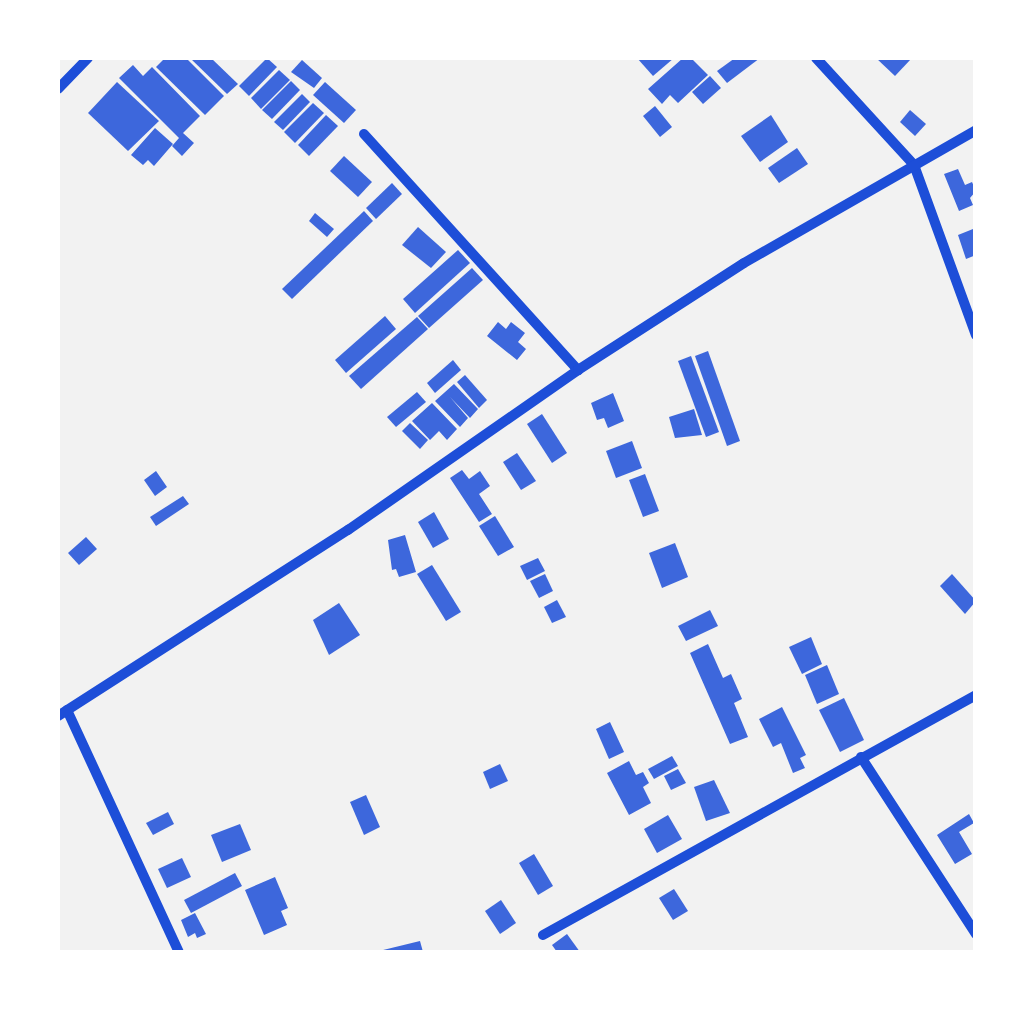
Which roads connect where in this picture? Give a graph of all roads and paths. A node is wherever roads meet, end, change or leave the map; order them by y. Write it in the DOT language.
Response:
graph roads {
  1 [pos="88,58"];
  2 [pos="816,58"];
  3 [pos="58,89"];
  4 [pos="976,130"];
  5 [pos="364,134"];
  6 [pos="914,165"];
  7 [pos="976,335"];
  8 [pos="578,370"];
  9 [pos="976,695"];
  10 [pos="62,713"];
  11 [pos="861,758"];
  12 [pos="976,934"];
  13 [pos="543,935"];
  14 [pos="179,952"];
  1 -- 3 [label="street"];
  2 -- 6 [label="street"];
  4 -- 6 [label="street"];
  5 -- 8 [label="street"];
  6 -- 7 [label="street"];
  6 -- 8 [label="street"];
  8 -- 10 [label="street"];
  9 -- 11 [label="street"];
  10 -- 14 [label="street"];
  11 -- 12 [label="street"];
  11 -- 13 [label="street"];
}
